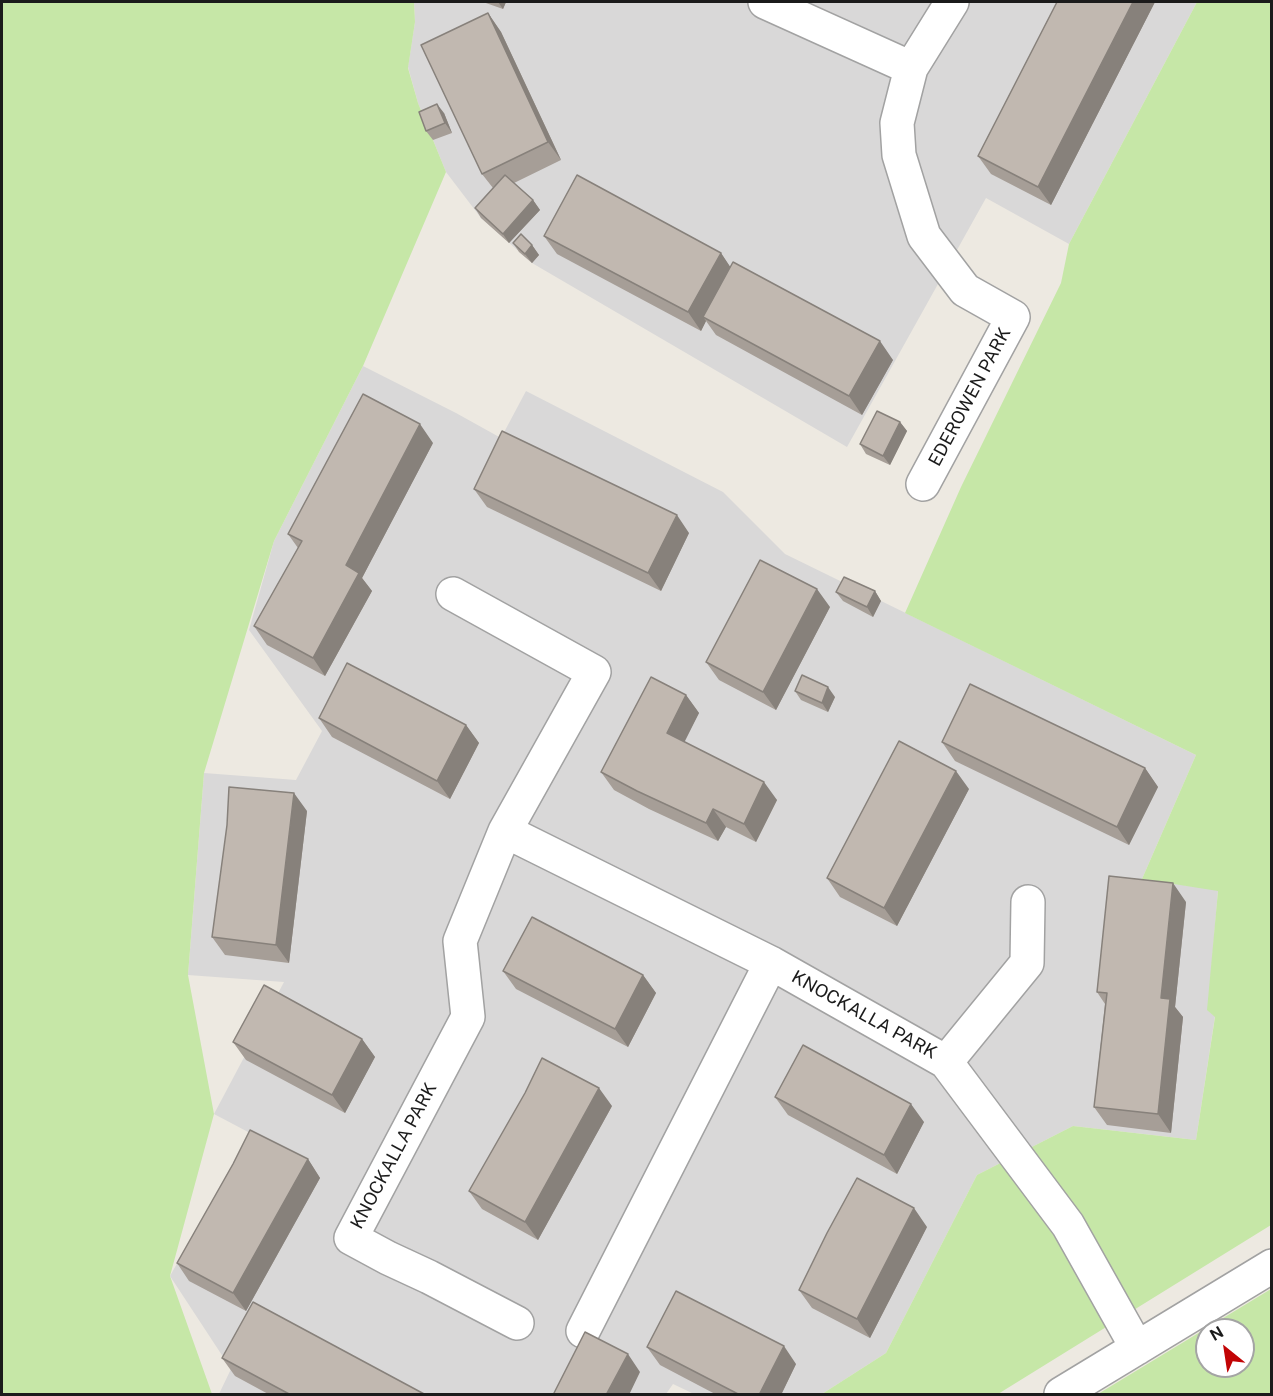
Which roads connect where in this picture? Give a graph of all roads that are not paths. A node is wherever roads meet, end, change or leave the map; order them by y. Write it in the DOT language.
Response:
graph roads {
  1 [pos="765,2"];
  2 [pos="952,2"];
  3 [pos="911,68"];
  4 [pos="923,484"];
  5 [pos="453,594"];
  6 [pos="505,831"];
  7 [pos="1028,902"];
  8 [pos="771,963"];
  9 [pos="946,1062"];
  10 [pos="1272,1266"];
  11 [pos="517,1323"];
  12 [pos="583,1331"];
  13 [pos="1137,1348"];
  14 [pos="1061,1395"];
  1 -- 3 [label="street"];
  2 -- 3 [label="street, EDEROWEN PARK"];
  3 -- 4 [label="street, EDEROWEN PARK"];
  5 -- 6 [label="street, KNOCKALLA PARK"];
  6 -- 8 [label="street, KNOCKALLA PARK"];
  6 -- 11 [label="street, KNOCKALLA PARK"];
  7 -- 9 [label="street"];
  8 -- 9 [label="street, KNOCKALLA PARK"];
  8 -- 12 [label="street"];
  9 -- 13 [label="street, KNOCKALLA PARK"];
  10 -- 13 [label="street"];
  13 -- 14 [label="street"];
}
